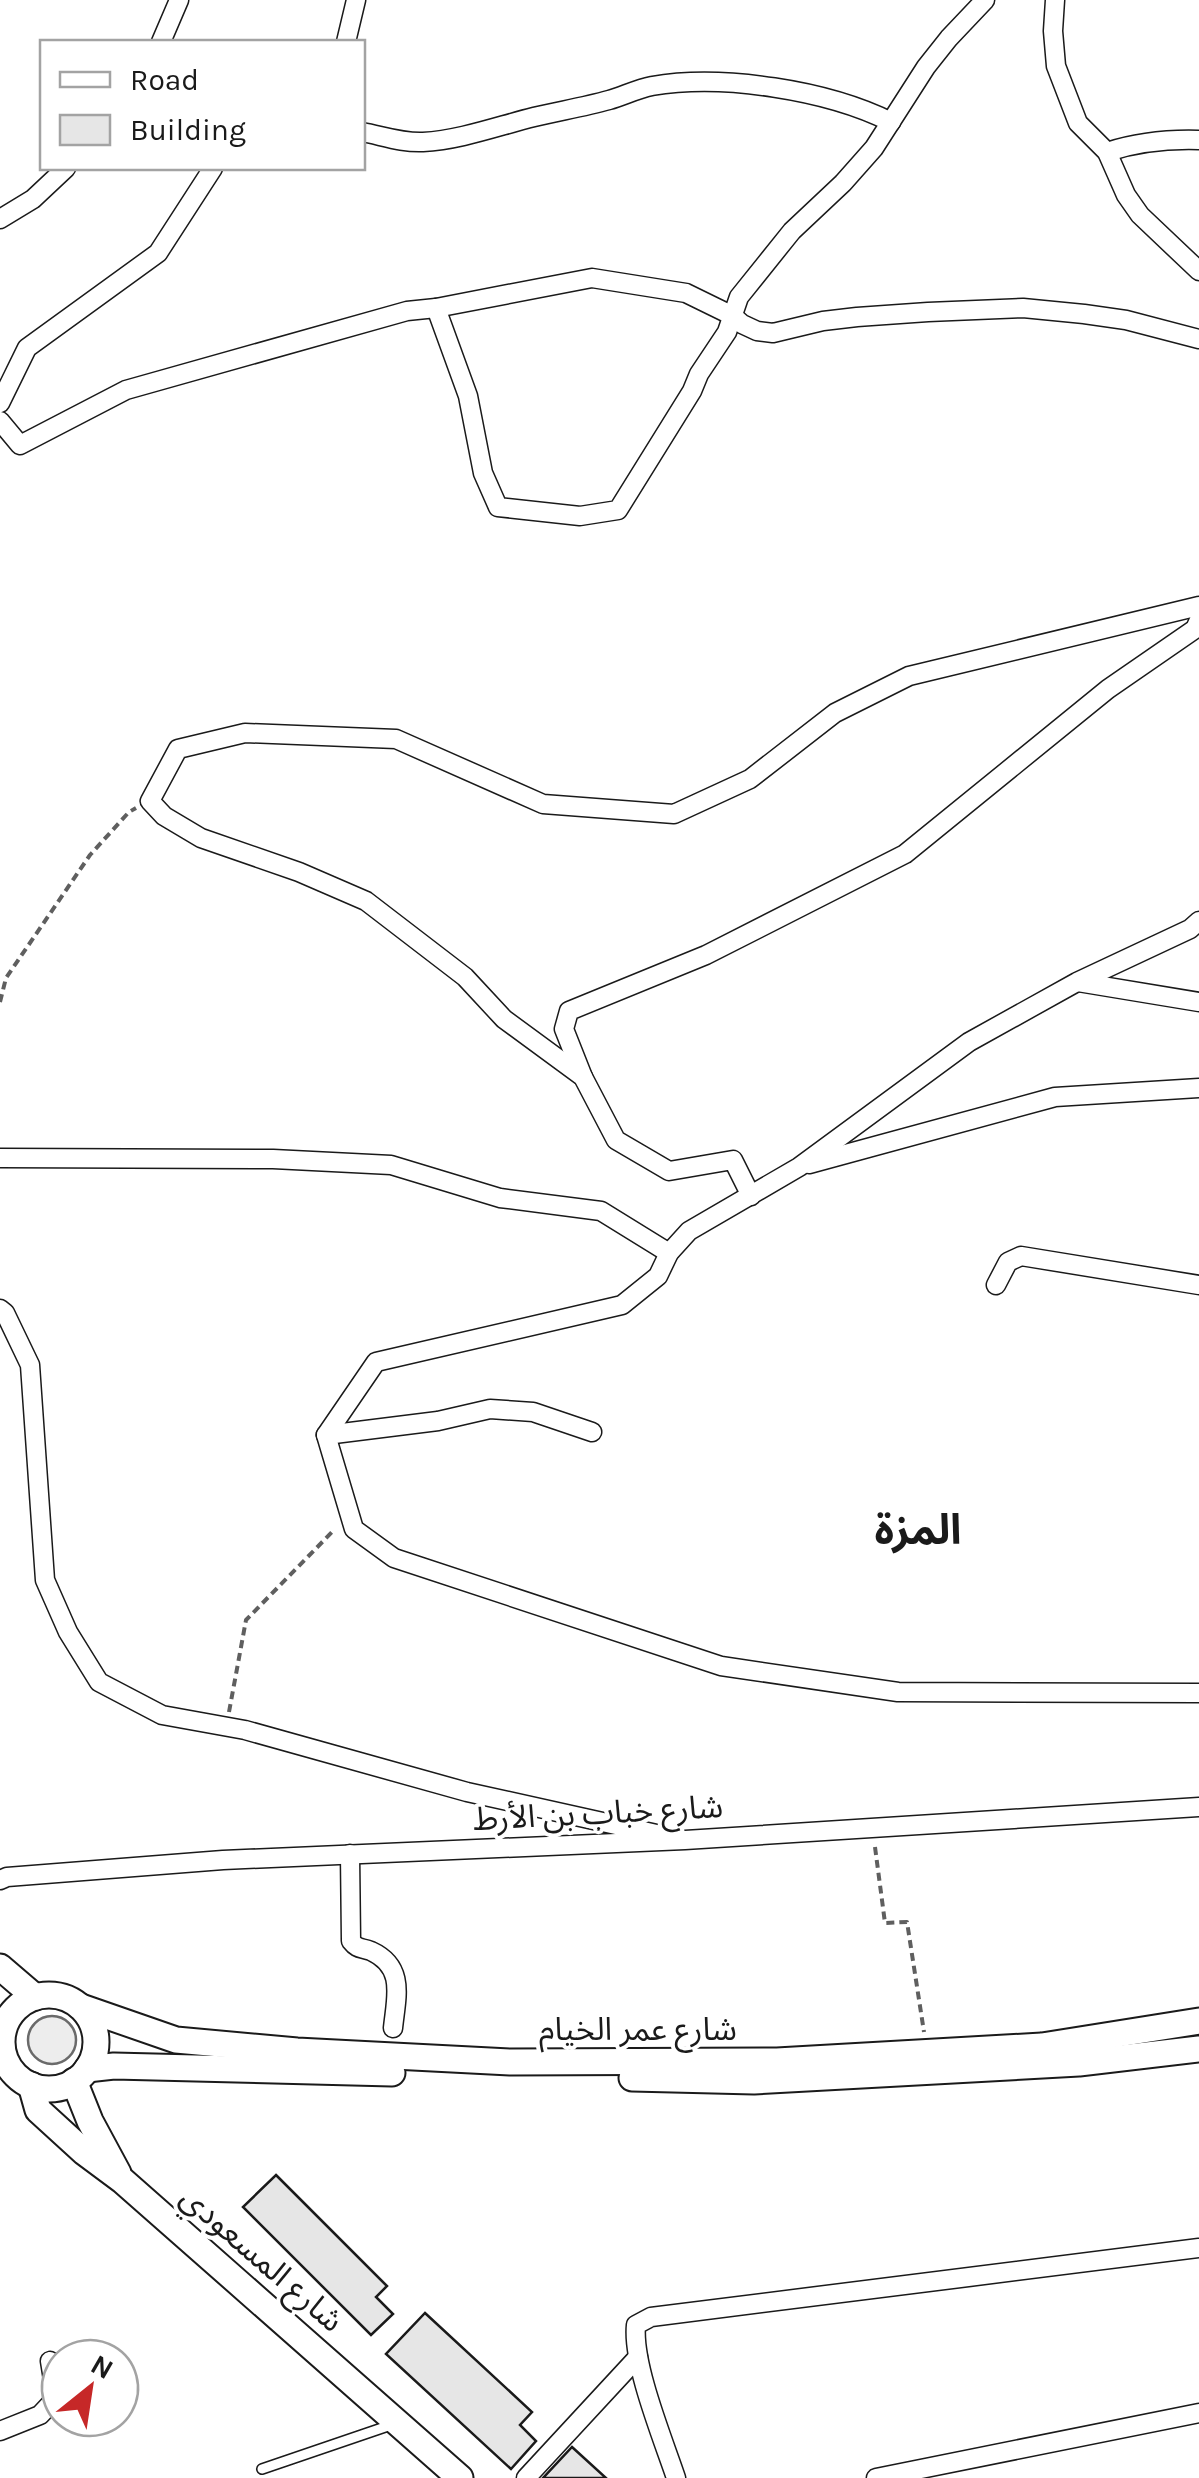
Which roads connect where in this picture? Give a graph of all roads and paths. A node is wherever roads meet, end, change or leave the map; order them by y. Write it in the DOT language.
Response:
graph roads {
  1 [pos="179,0"];
  2 [pos="356,0"];
  3 [pos="985,0"];
  4 [pos="1056,0"];
  5 [pos="162,40"];
  6 [pos="346,40"];
  7 [pos="891,122"];
  8 [pos="365,133"];
  9 [pos="1199,140"];
  10 [pos="1107,152"];
  11 [pos="64,170"];
  12 [pos="212,170"];
  13 [pos="0,219"];
  14 [pos="1199,270"];
  15 [pos="436,308"];
  16 [pos="734,316"];
  17 [pos="1199,339"];
  18 [pos="0,403"];
  19 [pos="0,420"];
  20 [pos="1199,606"];
  21 [pos="1199,620"];
  22 [pos="150,801"];
  23 [pos="1199,921"];
  24 [pos="1077,982"];
  25 [pos="0,1002"];
  26 [pos="1199,1002"];
  27 [pos="583,1077"];
  28 [pos="1199,1088"];
  29 [pos="0,1158"];
  30 [pos="799,1167"];
  31 [pos="751,1196"];
  32 [pos="669,1253"];
  33 [pos="996,1285"];
  34 [pos="1199,1285"];
  35 [pos="0,1309"];
  36 [pos="592,1432"];
  37 [pos="326,1435"];
  38 [pos="349,1514"];
  39 [pos="1199,1693"];
  40 [pos="227,1726"];
  41 [pos="1199,1807"];
  42 [pos="872,1828"];
  43 [pos="685,1840"];
  44 [pos="350,1854"];
  45 [pos="0,1880"];
  46 [pos="0,1968"];
  47 [pos="35,1996"];
  48 [pos="81,2007"];
  49 [pos="1199,2021"];
  50 [pos="392,2028"];
  51 [pos="1199,2048"];
  52 [pos="927,2052"];
  53 [pos="4,2064"];
  54 [pos="81,2075"];
  55 [pos="31,2085"];
  56 [pos="123,2181"];
  57 [pos="1199,2248"];
  58 [pos="638,2357"];
  59 [pos="1199,2413"];
  60 [pos="40,2415"];
  61 [pos="398,2422"];
  62 [pos="0,2431"];
  63 [pos="262,2470"];
  64 [pos="460,2478"];
  65 [pos="526,2478"];
  66 [pos="676,2478"];
  67 [pos="876,2478"];
  1 -- 5 [label="street"];
  2 -- 6 [label="street"];
  3 -- 7 [label="street"];
  4 -- 10 [label="street"];
  7 -- 8 [label="street"];
  7 -- 16 [label="street"];
  9 -- 10 [label="street"];
  10 -- 14 [label="street"];
  11 -- 13 [label="street"];
  12 -- 18 [label="street"];
  15 -- 16 [label="street"];
  15 -- 16 [label="street"];
  15 -- 19 [label="street"];
  16 -- 17 [label="street"];
  20 -- 22 [label="street"];
  21 -- 27 [label="street"];
  22 -- 25 [label="path"];
  22 -- 27 [label="street"];
  23 -- 24 [label="street"];
  24 -- 26 [label="street"];
  24 -- 30 [label="street"];
  27 -- 31 [label="street"];
  28 -- 30 [label="street"];
  29 -- 32 [label="street"];
  30 -- 31 [label="street"];
  31 -- 32 [label="street"];
  32 -- 37 [label="street"];
  33 -- 34 [label="street"];
  35 -- 40 [label="street"];
  36 -- 37 [label="street"];
  37 -- 38 [label="street"];
  38 -- 39 [label="street"];
  38 -- 40 [label="path"];
  40 -- 43 [label="street"];
  41 -- 42 [label="street, شارع خباب بن الأرط"];
  42 -- 43 [label="street, شارع خباب بن الأرط"];
  42 -- 52 [label="path"];
  43 -- 44 [label="street, شارع خباب بن الأرط"];
  44 -- 45 [label="street, شارع خباب بن الأرط"];
  44 -- 50 [label="street"];
  46 -- 47 [label="street"];
  47 -- 48 [label="street"];
  47 -- 53 [label="street"];
  48 -- 52 [label="street, شارع عمر الخيام"];
  48 -- 54 [label="street"];
  49 -- 52 [label="street, شارع عمر الخيام"];
  51 -- 54 [label="street, شارع عمر الخيام"];
  53 -- 55 [label="street"];
  54 -- 55 [label="street"];
  54 -- 56 [label="street"];
  55 -- 56 [label="street, شارع المسعودي"];
  56 -- 61 [label="street, شارع المسعودي"];
  57 -- 58 [label="street"];
  58 -- 65 [label="street"];
  58 -- 66 [label="street"];
  59 -- 67 [label="street"];
  60 -- 62 [label="street"];
  61 -- 63 [label="lane"];
  61 -- 64 [label="street, شارع المسعودي"];
}
